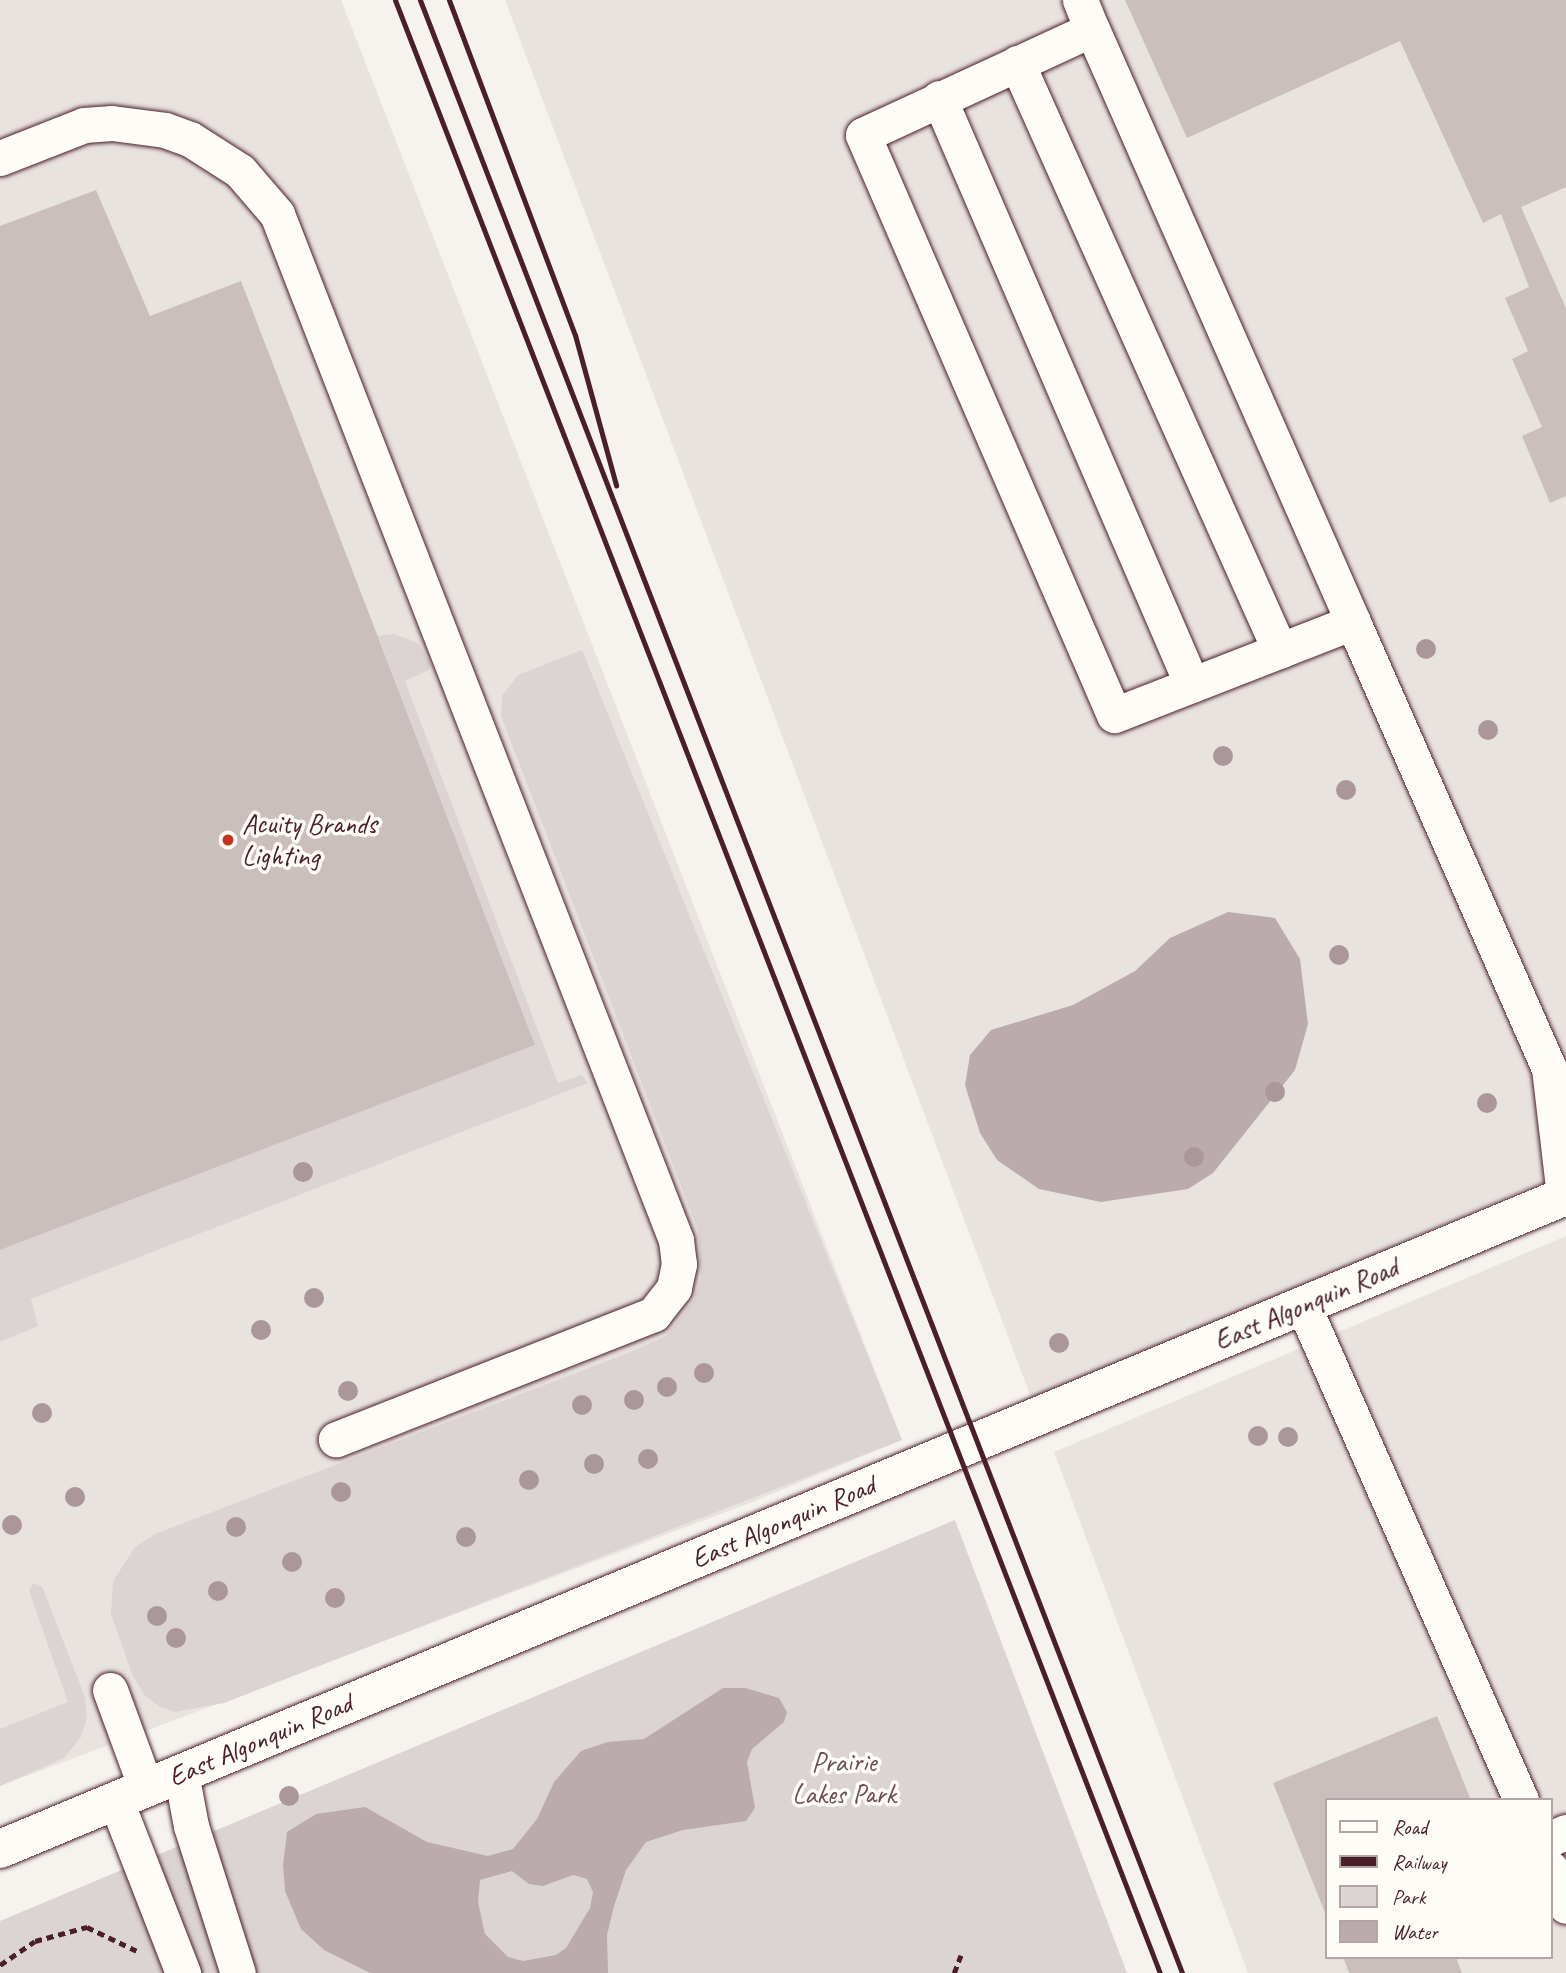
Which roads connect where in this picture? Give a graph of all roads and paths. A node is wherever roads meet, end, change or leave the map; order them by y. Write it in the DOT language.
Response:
graph roads {
  1 [pos="1086,14"];
  2 [pos="1017,62"];
  3 [pos="939,98"];
  4 [pos="0,158"];
  5 [pos="1353,622"];
  6 [pos="1280,651"];
  7 [pos="1192,685"];
  8 [pos="1565,1196"];
  9 [pos="1303,1305"];
  10 [pos="336,1439"];
  11 [pos="110,1690"];
  12 [pos="181,1773"];
  13 [pos="131,1794"];
  14 [pos="1520,1798"];
  15 [pos="0,1849"];
  16 [pos="1552,1873"];
  17 [pos="1566,1906"];
  18 [pos="139,1952"];
  19 [pos="961,1955"];
  20 [pos="0,1965"];
  21 [pos="183,1973"];
  22 [pos="239,1973"];
  23 [pos="954,1973"];
  1 -- 2 [label="lane"];
  1 -- 5 [label="lane"];
  2 -- 3 [label="lane"];
  2 -- 6 [label="lane"];
  3 -- 7 [label="lane"];
  3 -- 7 [label="lane"];
  4 -- 10 [label="lane"];
  5 -- 6 [label="lane"];
  5 -- 8 [label="lane"];
  6 -- 7 [label="lane"];
  8 -- 9 [label="main road, East Algonquin Road"];
  9 -- 12 [label="main road, East Algonquin Road"];
  9 -- 14 [label="lane"];
  11 -- 13 [label="lane"];
  12 -- 13 [label="main road, East Algonquin Road"];
  12 -- 22 [label="lane"];
  13 -- 15 [label="main road, East Algonquin Road"];
  13 -- 21 [label="lane"];
  16 -- 17 [label="lane"];
  18 -- 20 [label="path"];
  19 -- 23 [label="path"];
}
